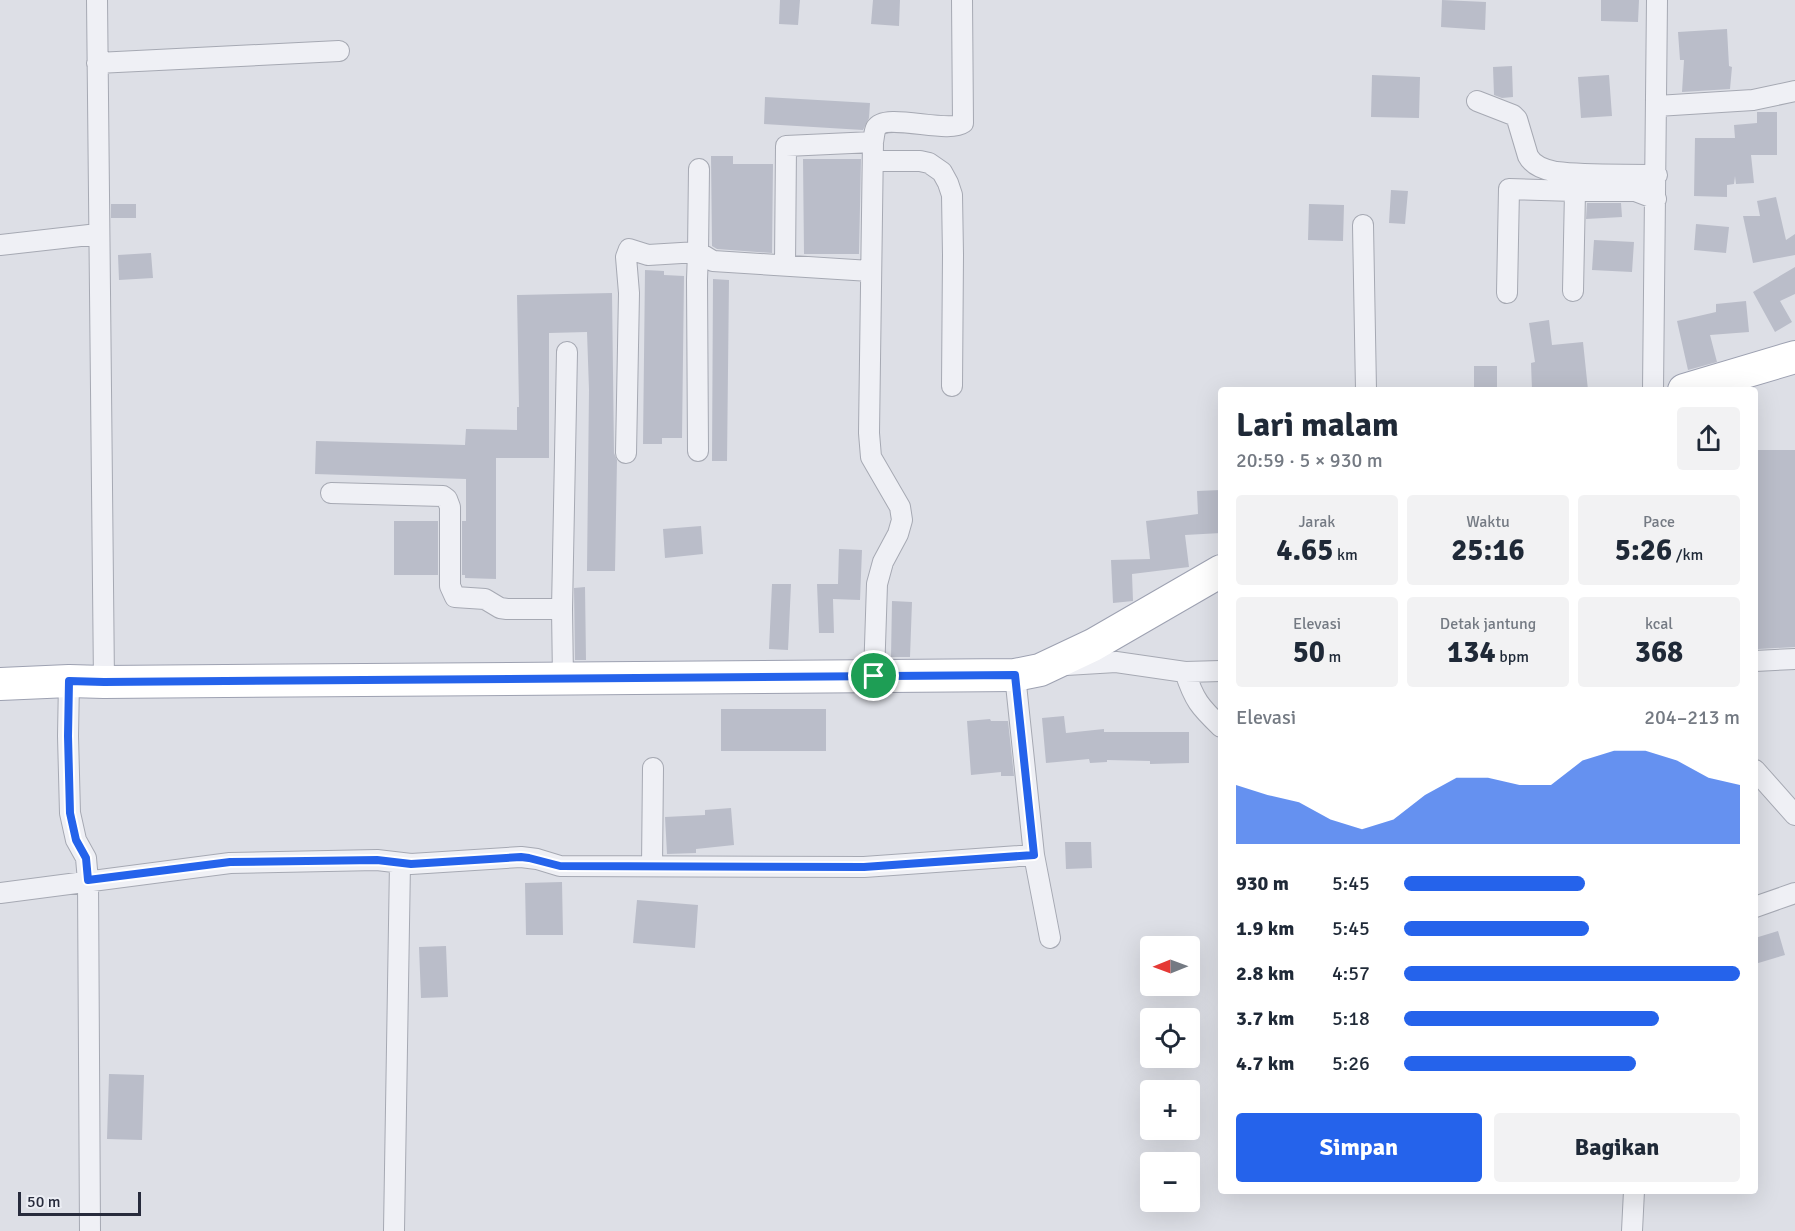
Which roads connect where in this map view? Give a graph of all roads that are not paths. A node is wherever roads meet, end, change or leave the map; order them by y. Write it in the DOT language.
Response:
graph roads {
  1 [pos="97,0"];
  2 [pos="962,0"];
  3 [pos="1657,0"];
  4 [pos="339,51"];
  5 [pos="97,63"];
  6 [pos="1795,91"];
  7 [pos="1477,100"];
  8 [pos="1657,106"];
  9 [pos="873,151"];
  10 [pos="699,169"];
  11 [pos="1657,175"];
  12 [pos="1575,191"];
  13 [pos="1656,199"];
  14 [pos="1363,225"];
  15 [pos="98,234"];
  16 [pos="0,245"];
  17 [pos="698,252"];
  18 [pos="785,266"];
  19 [pos="870,271"];
  20 [pos="1573,291"];
  21 [pos="1507,293"];
  22 [pos="567,352"];
  23 [pos="1795,357"];
  24 [pos="952,386"];
  25 [pos="1366,387"];
  26 [pos="1653,387"];
  27 [pos="1694,387"];
  28 [pos="698,451"];
  29 [pos="626,453"];
  30 [pos="331,493"];
  31 [pos="1218,573"];
  32 [pos="562,609"];
  33 [pos="1795,659"];
  34 [pos="1758,661"];
  35 [pos="1218,671"];
  36 [pos="1185,672"];
  37 [pos="1028,673"];
  38 [pos="874,676"];
  39 [pos="563,679"];
  40 [pos="69,681"];
  41 [pos="104,682"];
  42 [pos="0,684"];
  43 [pos="1218,724"];
  44 [pos="653,768"];
  45 [pos="1758,773"];
  46 [pos="1795,815"];
  47 [pos="1034,855"];
  48 [pos="400,863"];
  49 [pos="652,866"];
  50 [pos="88,880"];
  51 [pos="1795,893"];
  52 [pos="0,894"];
  53 [pos="1758,906"];
  54 [pos="1050,938"];
  55 [pos="1634,1194"];
  56 [pos="90,1231"];
  57 [pos="394,1231"];
  58 [pos="1632,1231"];
  1 -- 5 [label="street"];
  2 -- 9 [label="street"];
  3 -- 8 [label="street"];
  4 -- 5 [label="street"];
  5 -- 15 [label="street"];
  6 -- 8 [label="street"];
  7 -- 11 [label="street"];
  8 -- 11 [label="street"];
  9 -- 18 [label="street"];
  9 -- 19 [label="street"];
  9 -- 24 [label="street"];
  10 -- 17 [label="street"];
  11 -- 13 [label="street"];
  12 -- 13 [label="street"];
  12 -- 20 [label="street"];
  12 -- 21 [label="street"];
  13 -- 26 [label="street"];
  14 -- 25 [label="street"];
  15 -- 16 [label="street"];
  15 -- 41 [label="street"];
  17 -- 18 [label="street"];
  17 -- 28 [label="street"];
  17 -- 29 [label="street"];
  18 -- 19 [label="street"];
  19 -- 38 [label="street"];
  22 -- 32 [label="street"];
  23 -- 27 [label="main road"];
  30 -- 32 [label="street"];
  31 -- 37 [label="main road"];
  32 -- 39 [label="street"];
  33 -- 34 [label="street"];
  35 -- 36 [label="street"];
  36 -- 37 [label="street"];
  36 -- 43 [label="street"];
  37 -- 38 [label="main road"];
  37 -- 47 [label="street"];
  38 -- 39 [label="main road"];
  39 -- 41 [label="main road"];
  40 -- 41 [label="main road"];
  40 -- 42 [label="main road"];
  40 -- 50 [label="street"];
  44 -- 49 [label="street"];
  45 -- 46 [label="street"];
  47 -- 49 [label="street"];
  47 -- 54 [label="street"];
  48 -- 49 [label="street"];
  48 -- 50 [label="street"];
  48 -- 57 [label="street"];
  50 -- 52 [label="street"];
  50 -- 56 [label="street"];
  51 -- 53 [label="street"];
  55 -- 58 [label="street"];
}
